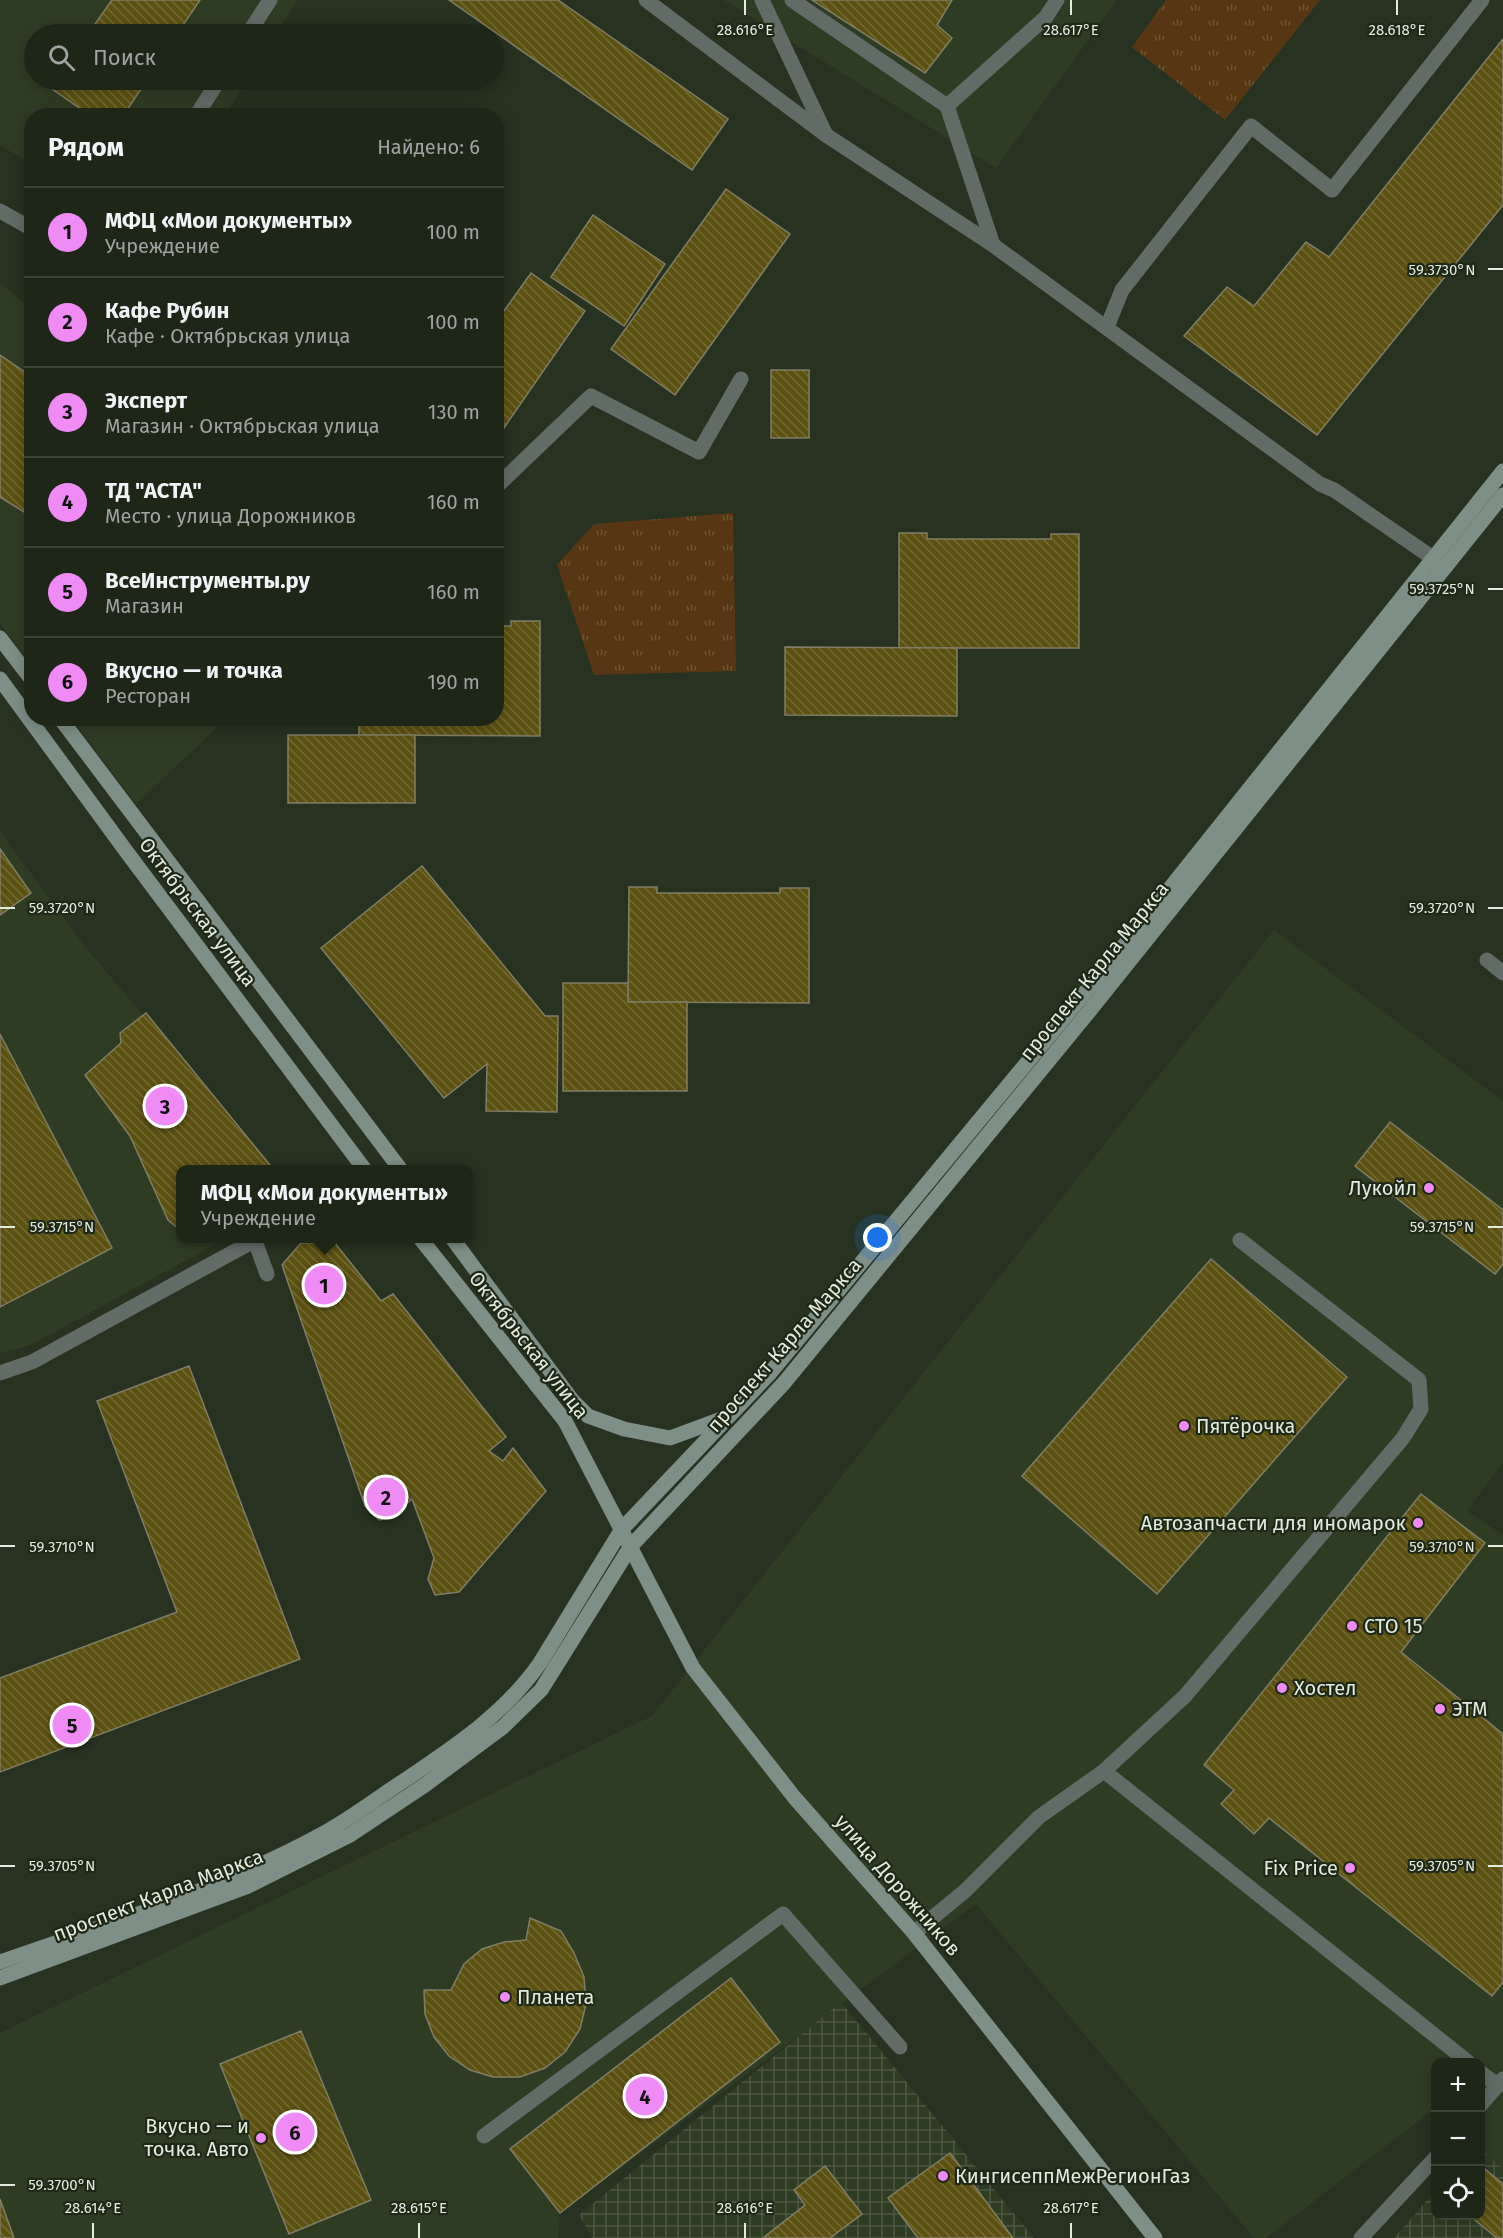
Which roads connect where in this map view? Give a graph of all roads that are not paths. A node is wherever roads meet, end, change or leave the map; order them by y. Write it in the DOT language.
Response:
graph roads {
  1 [pos="270,0"];
  2 [pos="646,0"];
  3 [pos="762,0"];
  4 [pos="792,0"];
  5 [pos="1057,0"];
  6 [pos="1482,0"];
  7 [pos="254,24"];
  8 [pos="213,90"];
  9 [pos="947,106"];
  10 [pos="201,108"];
  11 [pos="826,135"];
  12 [pos="0,211"];
  13 [pos="24,224"];
  14 [pos="993,245"];
  15 [pos="1107,327"];
  16 [pos="741,379"];
  17 [pos="1503,471"];
  18 [pos="504,479"];
  19 [pos="1503,495"];
  20 [pos="1439,563"];
  21 [pos="0,638"];
  22 [pos="24,670"];
  23 [pos="0,679"];
  24 [pos="24,712"];
  25 [pos="35,726"];
  26 [pos="66,726"];
  27 [pos="1487,960"];
  28 [pos="1503,973"];
  29 [pos="361,1165"];
  30 [pos="397,1165"];
  31 [pos="1240,1240"];
  32 [pos="251,1243"];
  33 [pos="258,1243"];
  34 [pos="423,1243"];
  35 [pos="455,1243"];
  36 [pos="267,1274"];
  37 [pos="0,1372"];
  38 [pos="730,1416"];
  39 [pos="622,1529"];
  40 [pos="631,1546"];
  41 [pos="1104,1771"];
  42 [pos="914,1933"];
  43 [pos="0,1962"];
  44 [pos="0,1978"];
  45 [pos="900,2047"];
  46 [pos="1463,2058"];
  47 [pos="1485,2075"];
  48 [pos="1500,2083"];
  49 [pos="1485,2100"];
  50 [pos="484,2136"];
  51 [pos="1431,2162"];
  52 [pos="1155,2238"];
  53 [pos="1361,2238"];
  1 -- 7 [label="lane"];
  2 -- 11 [label="lane"];
  3 -- 11 [label="lane"];
  4 -- 9 [label="lane"];
  5 -- 9 [label="lane"];
  6 -- 15 [label="lane"];
  8 -- 10 [label="lane"];
  9 -- 14 [label="lane"];
  11 -- 14 [label="lane"];
  12 -- 13 [label="lane"];
  14 -- 15 [label="lane"];
  15 -- 20 [label="lane"];
  16 -- 18 [label="lane"];
  17 -- 20 [label="main road"];
  19 -- 20 [label="main road, проспект Карла Маркса"];
  20 -- 38 [label="main road"];
  20 -- 40 [label="main road, проспект Карла Маркса"];
  21 -- 22 [label="main road"];
  23 -- 24 [label="main road, Октябрьская улица"];
  25 -- 29 [label="main road, Октябрьская улица"];
  26 -- 30 [label="main road"];
  27 -- 28 [label="lane"];
  31 -- 41 [label="lane"];
  32 -- 37 [label="lane"];
  33 -- 36 [label="lane"];
  34 -- 39 [label="main road, Октябрьская улица"];
  35 -- 38 [label="main road"];
  38 -- 39 [label="main road"];
  39 -- 40 [label="main road, Октябрьская улица"];
  39 -- 43 [label="main road"];
  40 -- 42 [label="main road, улица Дорожников"];
  40 -- 44 [label="main road, проспект Карла Маркса"];
  41 -- 42 [label="lane"];
  41 -- 46 [label="lane"];
  42 -- 52 [label="main road, улица Дорожников"];
  45 -- 50 [label="lane"];
  47 -- 48 [label="lane"];
  48 -- 49 [label="lane"];
  51 -- 53 [label="lane"];
}
